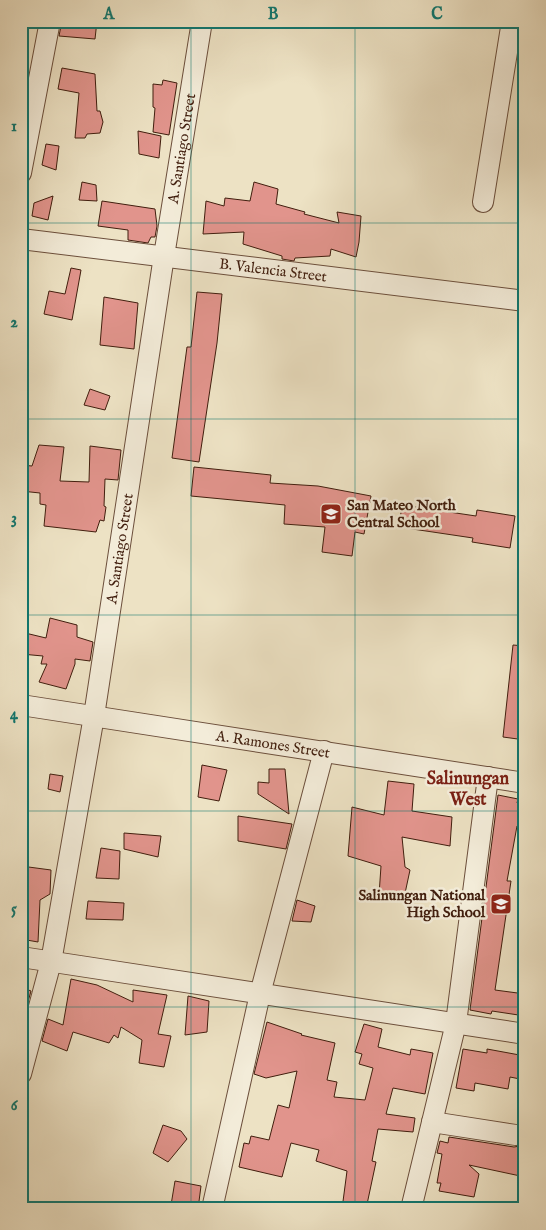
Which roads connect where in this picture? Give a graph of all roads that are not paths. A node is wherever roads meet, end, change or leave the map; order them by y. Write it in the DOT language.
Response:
graph roads {
  1 [pos="50,21"];
  2 [pos="202,21"];
  3 [pos="512,21"];
  4 [pos="21,173"];
  5 [pos="482,202"];
  6 [pos="21,239"];
  7 [pos="164,256"];
  8 [pos="525,300"];
  9 [pos="21,705"];
  10 [pos="94,716"];
  11 [pos="324,751"];
  12 [pos="488,777"];
  13 [pos="525,783"];
  14 [pos="21,957"];
  15 [pos="51,962"];
  16 [pos="260,994"];
  17 [pos="456,1024"];
  18 [pos="525,1034"];
  19 [pos="21,1074"];
  20 [pos="432,1122"];
  21 [pos="516,1135"];
  22 [pos="212,1209"];
  23 [pos="411,1209"];
  1 -- 4 [label="street"];
  2 -- 7 [label="street, A. Santiago Street"];
  3 -- 5 [label="street"];
  6 -- 7 [label="street, B. Valencia Street"];
  7 -- 8 [label="street, B. Valencia Street"];
  7 -- 10 [label="street, A. Santiago Street"];
  9 -- 10 [label="street, A. Ramones Street"];
  10 -- 11 [label="street, A. Ramones Street"];
  10 -- 15 [label="street, A. Santiago Street"];
  11 -- 12 [label="street, A. Ramones Street"];
  11 -- 16 [label="street"];
  12 -- 13 [label="street, A. Ramones Street"];
  12 -- 17 [label="street"];
  14 -- 15 [label="street"];
  15 -- 16 [label="street"];
  15 -- 19 [label="street, A. Santiago Street"];
  16 -- 17 [label="street"];
  16 -- 22 [label="street"];
  17 -- 18 [label="street"];
  17 -- 20 [label="street"];
  20 -- 21 [label="street"];
  20 -- 23 [label="street"];
}
